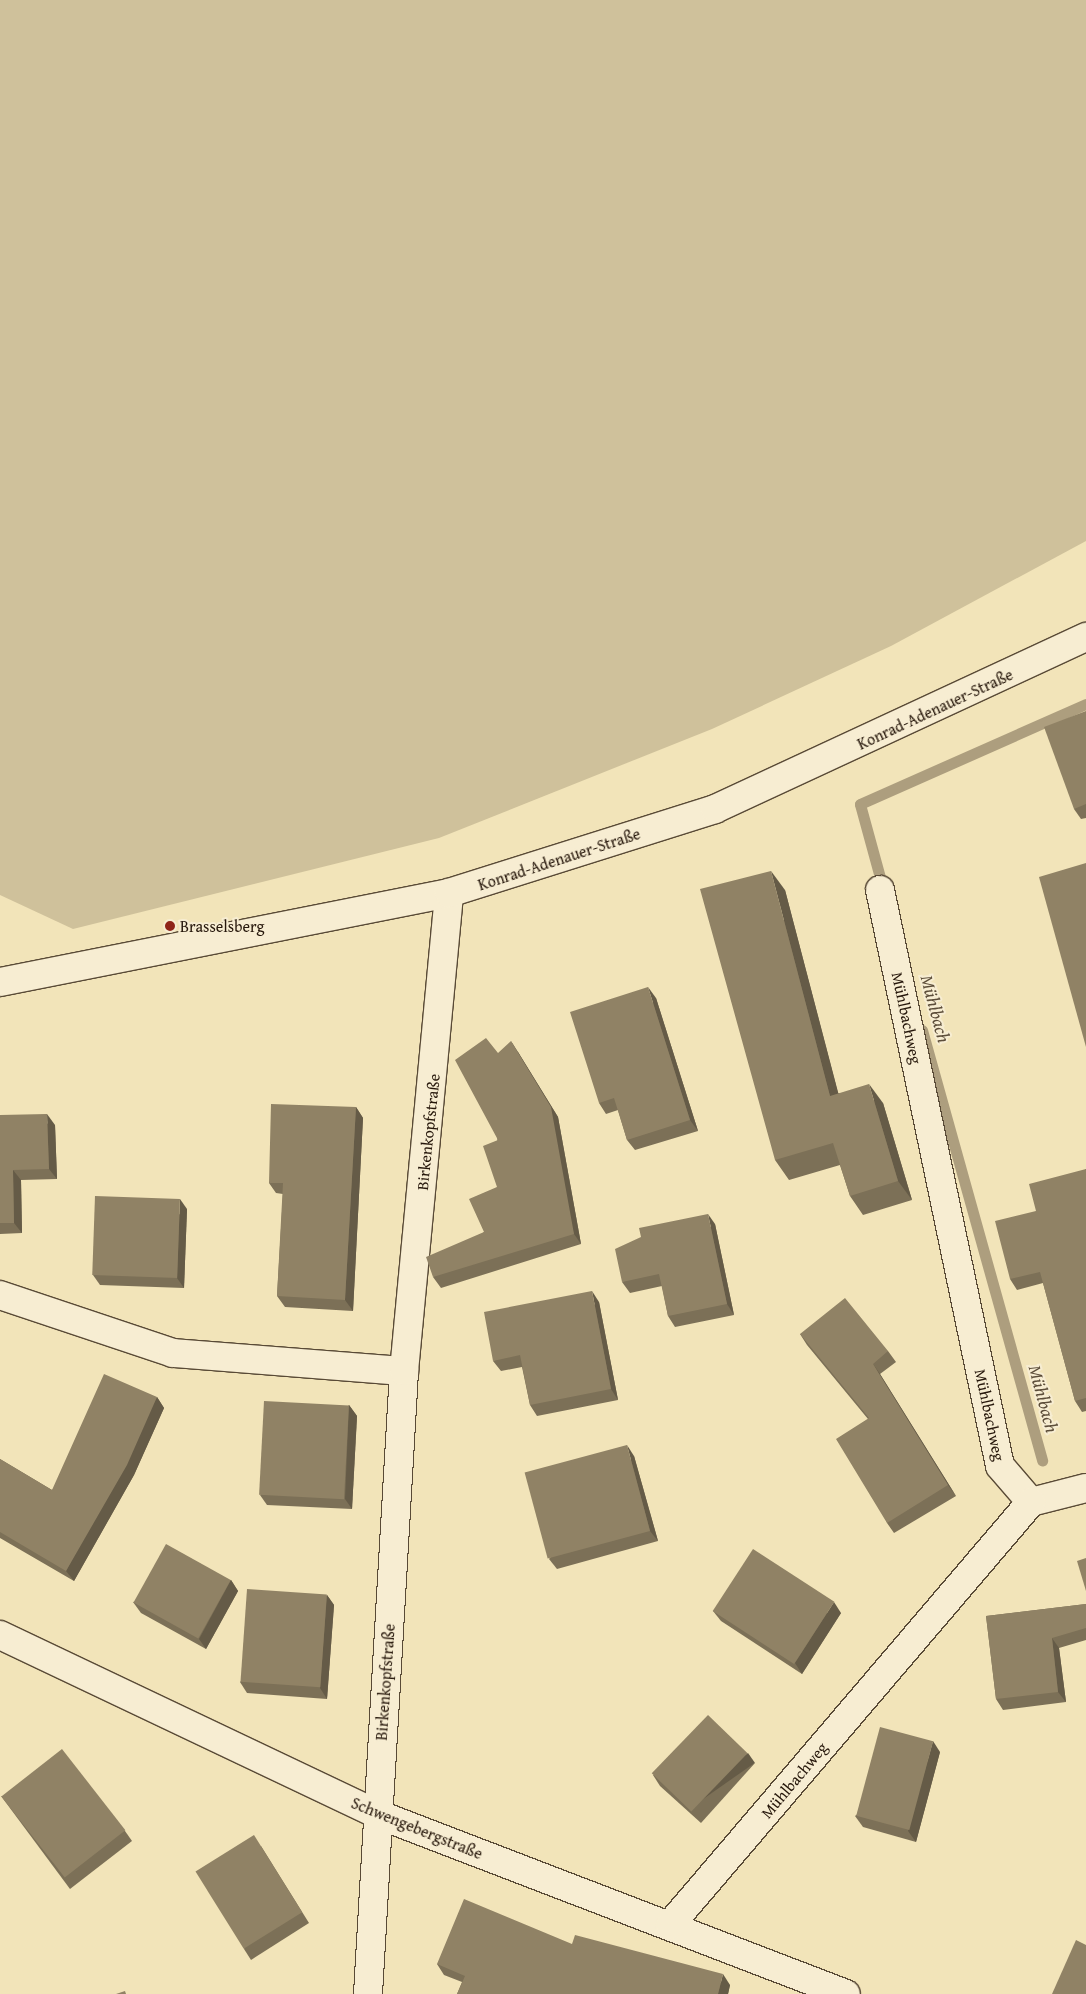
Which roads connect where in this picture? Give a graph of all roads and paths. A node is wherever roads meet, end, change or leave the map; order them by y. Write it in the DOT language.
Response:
graph roads {
  1 [pos="1086,637"];
  2 [pos="880,890"];
  3 [pos="449,893"];
  4 [pos="0,982"];
  5 [pos="0,1295"];
  6 [pos="404,1371"];
  7 [pos="1086,1488"];
  8 [pos="1031,1502"];
  9 [pos="0,1635"];
  10 [pos="377,1814"];
  11 [pos="670,1925"];
  12 [pos="368,1994"];
  13 [pos="846,1994"];
  1 -- 3 [label="street, Konrad-Adenauer-Straße"];
  2 -- 8 [label="street, Mühlbachweg"];
  3 -- 4 [label="street, Konrad-Adenauer-Straße"];
  3 -- 6 [label="street, Birkenkopfstraße"];
  5 -- 6 [label="street"];
  6 -- 10 [label="street, Birkenkopfstraße"];
  7 -- 8 [label="street"];
  8 -- 11 [label="street, Mühlbachweg"];
  9 -- 10 [label="street, Schwengebergstraße"];
  10 -- 11 [label="street, Schwengebergstraße"];
  10 -- 12 [label="street, Birkenkopfstraße"];
  11 -- 13 [label="street, Schwengebergstraße"];
}
